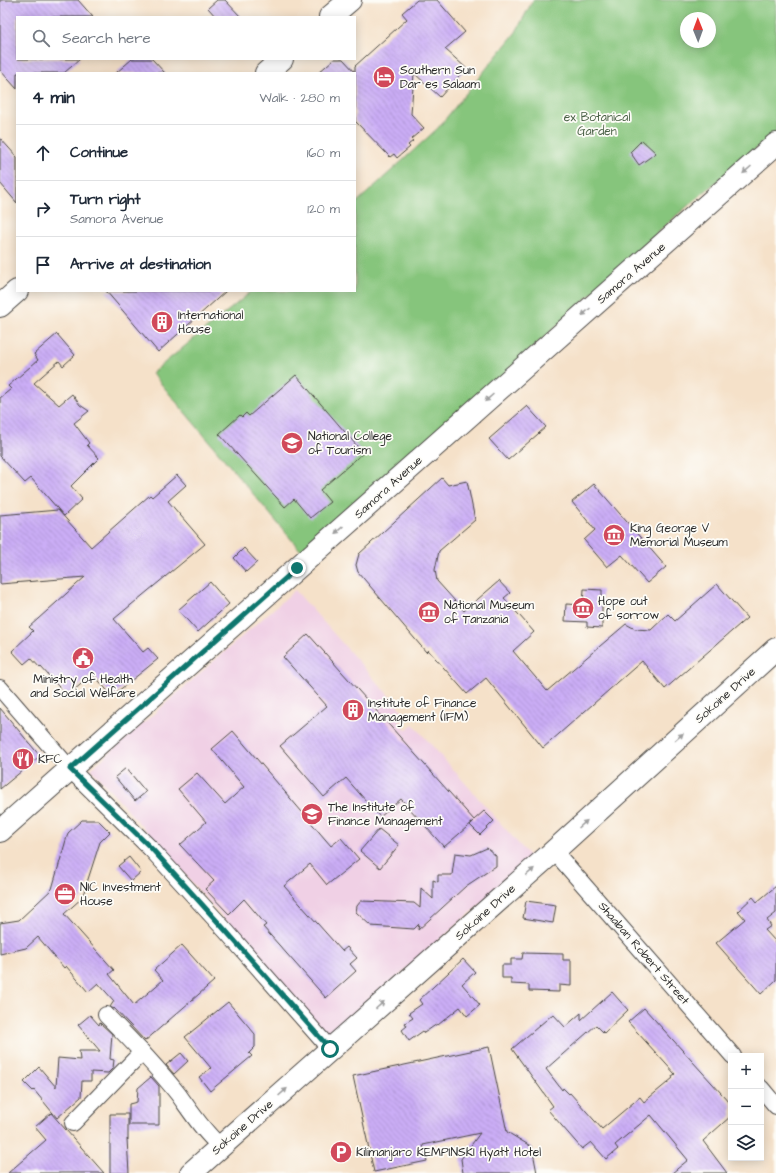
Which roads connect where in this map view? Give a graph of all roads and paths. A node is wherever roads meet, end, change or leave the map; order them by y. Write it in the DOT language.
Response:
graph roads {
  1 [pos="350,0"];
  2 [pos="331,16"];
  3 [pos="281,60"];
  4 [pos="267,72"];
  5 [pos="776,144"];
  6 [pos="16,292"];
  7 [pos="0,306"];
  8 [pos="776,649"];
  9 [pos="0,688"];
  10 [pos="70,769"];
  11 [pos="0,831"];
  12 [pos="554,850"];
  13 [pos="106,1015"];
  14 [pos="330,1049"];
  15 [pos="142,1052"];
  16 [pos="730,1053"];
  17 [pos="762,1089"];
  18 [pos="776,1106"];
  19 [pos="73,1123"];
  20 [pos="220,1146"];
  21 [pos="191,1173"];
  1 -- 2 [label="street"];
  3 -- 4 [label="street"];
  5 -- 10 [label="street, Samora Avenue, one-way"];
  6 -- 7 [label="street"];
  12 -- 8 [label="street, Sokoine Drive, one-way"];
  9 -- 10 [label="street"];
  10 -- 11 [label="street, Samora Avenue"];
  10 -- 14 [label="street"];
  14 -- 12 [label="street, Sokoine Drive, one-way"];
  12 -- 16 [label="street, Shaaban Robert Street"];
  13 -- 15 [label="street"];
  20 -- 14 [label="street, Sokoine Drive, one-way"];
  15 -- 19 [label="street"];
  15 -- 20 [label="street"];
  17 -- 18 [label="street"];
  20 -- 21 [label="street, Sokoine Drive"];
}
